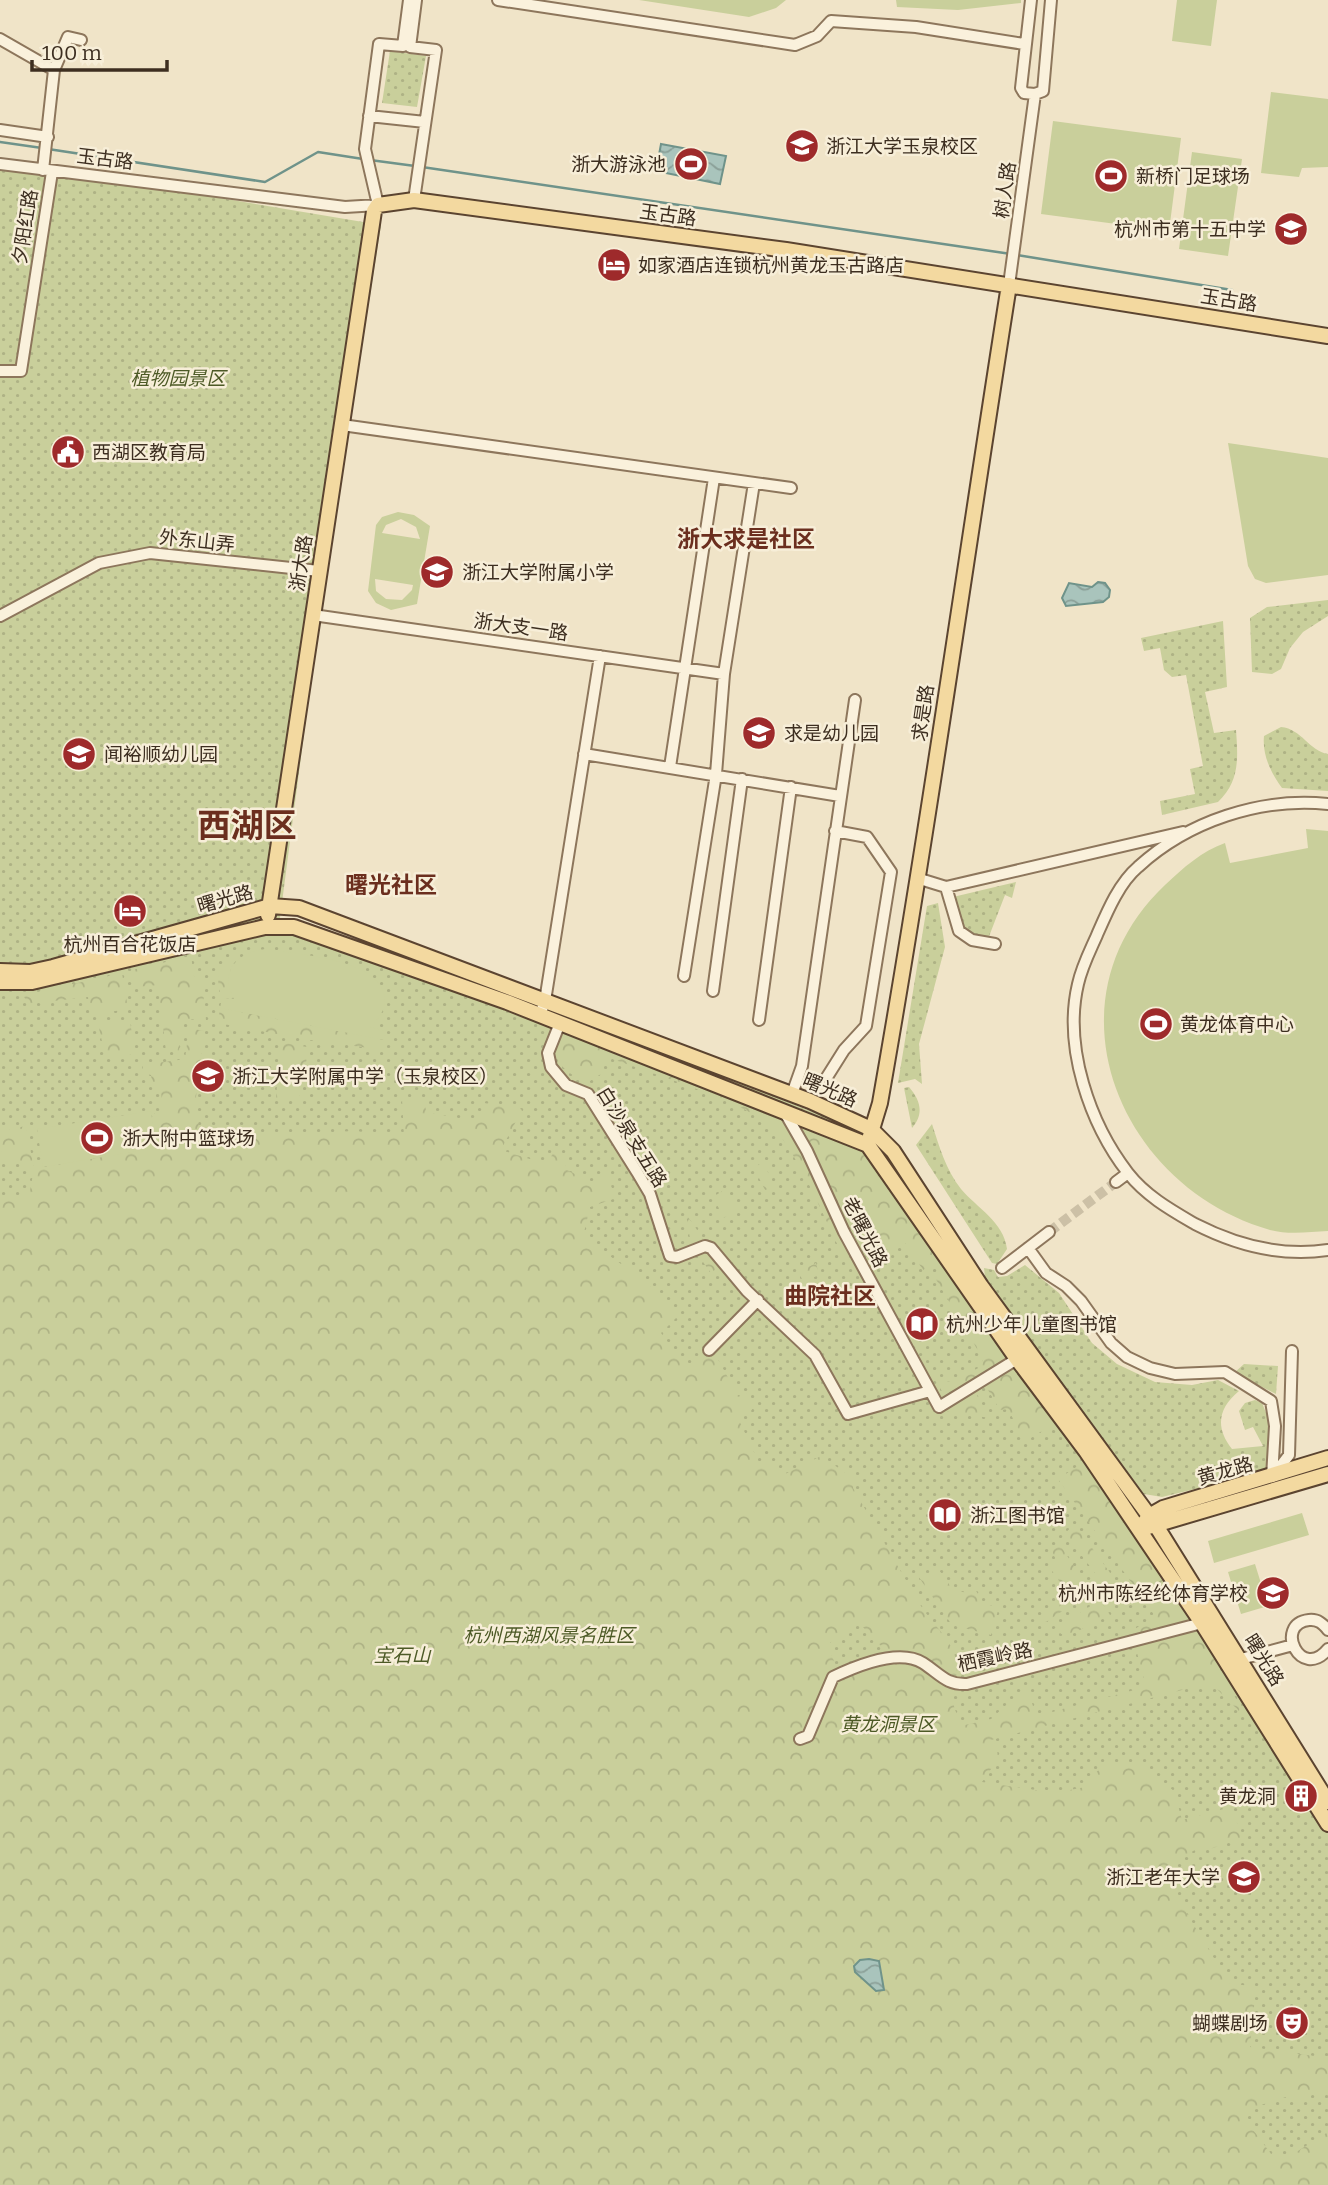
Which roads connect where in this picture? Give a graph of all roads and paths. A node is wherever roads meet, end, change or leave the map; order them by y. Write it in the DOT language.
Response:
graph roads {
  1 [pos="409,0"];
  2 [pos="416,0"];
  3 [pos="498,0"];
  4 [pos="1031,0"];
  5 [pos="1051,0"];
  6 [pos="0,40"];
  7 [pos="81,40"];
  8 [pos="1024,44"];
  9 [pos="407,47"];
  10 [pos="54,70"];
  11 [pos="1032,94"];
  12 [pos="369,116"];
  13 [pos="425,122"];
  14 [pos="0,130"];
  15 [pos="48,133"];
  16 [pos="0,164"];
  17 [pos="47,171"];
  18 [pos="414,201"];
  19 [pos="378,205"];
  20 [pos="1010,278"];
  21 [pos="1328,336"];
  22 [pos="0,371"];
  23 [pos="342,425"];
  24 [pos="714,478"];
  25 [pos="754,483"];
  26 [pos="791,488"];
  27 [pos="319,571"];
  28 [pos="313,615"];
  29 [pos="0,616"];
  30 [pos="600,656"];
  31 [pos="684,668"];
  32 [pos="723,674"];
  33 [pos="855,699"];
  34 [pos="584,754"];
  35 [pos="670,767"];
  36 [pos="716,774"];
  37 [pos="742,779"];
  38 [pos="792,787"];
  39 [pos="840,796"];
  40 [pos="1328,803"];
  41 [pos="835,831"];
  42 [pos="1186,832"];
  43 [pos="920,879"];
  44 [pos="946,887"];
  45 [pos="270,906"];
  46 [pos="265,927"];
  47 [pos="995,944"];
  48 [pos="0,971"];
  49 [pos="684,976"];
  50 [pos="0,982"];
  51 [pos="713,991"];
  52 [pos="545,1001"];
  53 [pos="540,1015"];
  54 [pos="759,1020"];
  55 [pos="560,1023"];
  56 [pos="827,1077"];
  57 [pos="792,1094"];
  58 [pos="782,1109"];
  59 [pos="871,1129"];
  60 [pos="868,1145"];
  61 [pos="1128,1172"];
  62 [pos="1116,1182"];
  63 [pos="1049,1232"];
  64 [pos="1028,1248"];
  65 [pos="1328,1250"];
  66 [pos="1002,1268"];
  67 [pos="758,1300"];
  68 [pos="709,1350"];
  69 [pos="1292,1351"];
  70 [pos="1017,1359"];
  71 [pos="930,1391"];
  72 [pos="1328,1458"];
  73 [pos="1328,1474"];
  74 [pos="1272,1478"];
  75 [pos="1152,1520"];
  76 [pos="1140,1531"];
  77 [pos="1202,1623"];
  78 [pos="1328,1630"];
  79 [pos="1293,1645"];
  80 [pos="1328,1649"];
  81 [pos="1241,1659"];
  82 [pos="1323,1660"];
  83 [pos="800,1739"];
  84 [pos="1328,1801"];
  85 [pos="1328,1824"];
  1 -- 9 [label="street"];
  2 -- 9 [label="street"];
  3 -- 8 [label="street"];
  4 -- 8 [label="street"];
  5 -- 11 [label="street"];
  6 -- 10 [label="street"];
  7 -- 10 [label="street, 夕阳红路"];
  8 -- 11 [label="street"];
  9 -- 12 [label="street"];
  9 -- 13 [label="street"];
  10 -- 15 [label="street, 夕阳红路"];
  11 -- 20 [label="street, 树人路"];
  12 -- 13 [label="street"];
  12 -- 19 [label="street"];
  13 -- 18 [label="street"];
  14 -- 15 [label="street"];
  15 -- 17 [label="street, 夕阳红路"];
  16 -- 17 [label="street, 玉古路"];
  17 -- 19 [label="street, 玉古路"];
  17 -- 22 [label="street, 夕阳红路"];
  18 -- 19 [label="main road, 玉古路"];
  18 -- 20 [label="main road, 玉古路"];
  19 -- 23 [label="main road, 浙大路"];
  20 -- 21 [label="main road, 玉古路"];
  20 -- 43 [label="main road, 求是路"];
  23 -- 24 [label="street"];
  23 -- 27 [label="main road, 浙大路"];
  24 -- 25 [label="street"];
  24 -- 31 [label="street"];
  25 -- 26 [label="street"];
  25 -- 32 [label="street"];
  27 -- 28 [label="main road, 浙大路"];
  27 -- 29 [label="street, 外东山弄"];
  28 -- 30 [label="street, 浙大支一路"];
  28 -- 45 [label="main road, 浙大路"];
  30 -- 31 [label="street, 浙大支一路"];
  30 -- 34 [label="street"];
  31 -- 32 [label="street, 浙大支一路"];
  31 -- 35 [label="street"];
  32 -- 36 [label="street"];
  33 -- 39 [label="street"];
  34 -- 35 [label="street"];
  34 -- 52 [label="street"];
  35 -- 36 [label="street"];
  36 -- 37 [label="street"];
  36 -- 49 [label="street"];
  37 -- 38 [label="street"];
  37 -- 51 [label="street"];
  38 -- 39 [label="street"];
  38 -- 54 [label="street"];
  39 -- 41 [label="street"];
  40 -- 42 [label="street"];
  41 -- 56 [label="street"];
  41 -- 57 [label="street"];
  42 -- 44 [label="street"];
  42 -- 61 [label="street"];
  43 -- 44 [label="street"];
  43 -- 59 [label="main road, 求是路"];
  44 -- 47 [label="street"];
  45 -- 46 [label="main road, 浙大路"];
  45 -- 48 [label="main road, 曙光路"];
  45 -- 52 [label="main road, 曙光路"];
  46 -- 50 [label="main road, 曙光路"];
  46 -- 53 [label="main road, 曙光路"];
  52 -- 53 [label="street"];
  52 -- 57 [label="main road, 曙光路"];
  53 -- 55 [label="main road, 曙光路"];
  55 -- 58 [label="main road, 曙光路"];
  55 -- 67 [label="street, 白沙泉支五路"];
  57 -- 59 [label="main road, 曙光路"];
  58 -- 60 [label="main road, 曙光路"];
  58 -- 71 [label="street, 老曙光路"];
  59 -- 60 [label="main road, 求是路"];
  59 -- 75 [label="main road, 曙光路"];
  60 -- 70 [label="main road, 曙光路"];
  61 -- 62 [label="street"];
  61 -- 65 [label="street"];
  63 -- 64 [label="street"];
  64 -- 66 [label="street"];
  64 -- 74 [label="street"];
  67 -- 68 [label="street"];
  67 -- 71 [label="street"];
  69 -- 74 [label="street"];
  70 -- 71 [label="street, 老曙光路"];
  70 -- 76 [label="main road, 曙光路"];
  72 -- 74 [label="main road, 黄龙路"];
  73 -- 75 [label="main road, 黄龙路"];
  74 -- 75 [label="main road, 黄龙路"];
  75 -- 76 [label="main road"];
  75 -- 81 [label="main road, 曙光路"];
  76 -- 77 [label="main road, 曙光路"];
  77 -- 83 [label="street, 栖霞岭路"];
  77 -- 85 [label="main road, 曙光路"];
  78 -- 79 [label="street"];
  79 -- 81 [label="street"];
  79 -- 82 [label="street"];
  80 -- 82 [label="street"];
  81 -- 84 [label="main road, 曙光路"];
}
